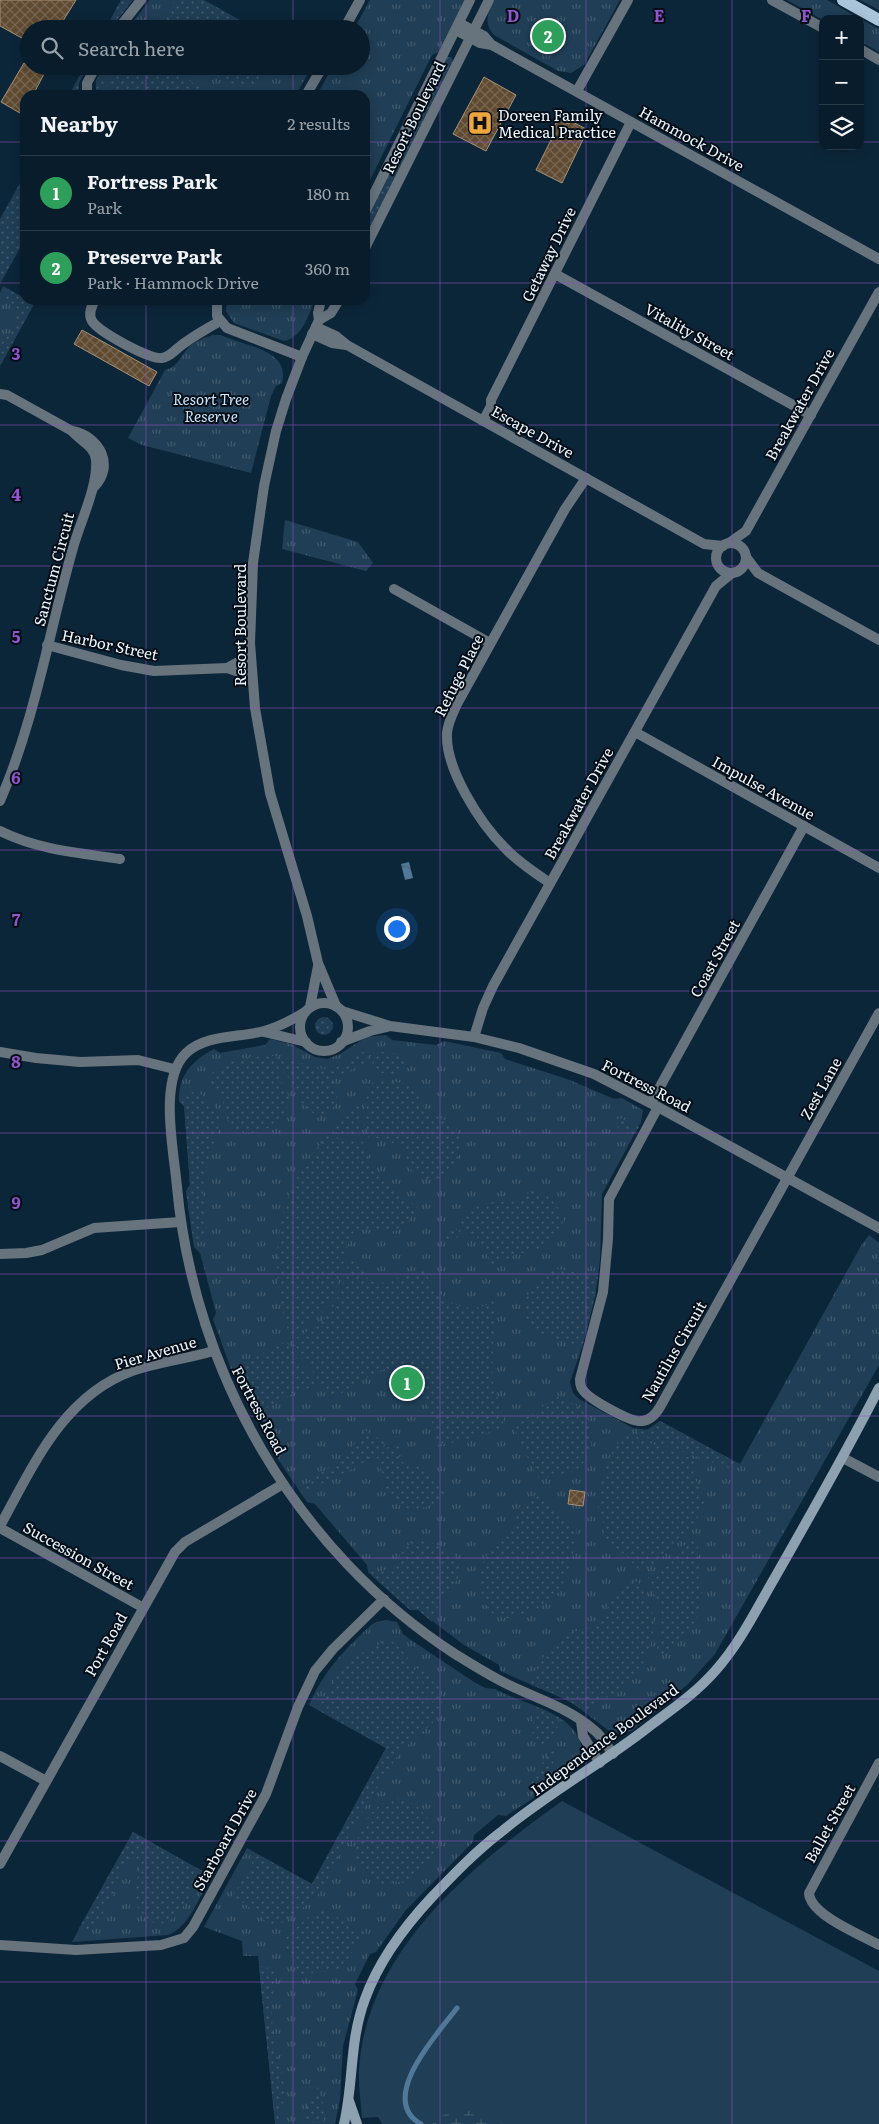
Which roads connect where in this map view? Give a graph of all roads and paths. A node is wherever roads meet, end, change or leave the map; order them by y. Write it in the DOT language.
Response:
graph roads {
  1 [pos="141,0"];
  2 [pos="360,0"];
  3 [pos="470,0"];
  4 [pos="489,0"];
  5 [pos="628,0"];
  6 [pos="772,0"];
  7 [pos="843,0"];
  8 [pos="125,20"];
  9 [pos="349,20"];
  10 [pos="879,20"];
  11 [pos="457,26"];
  12 [pos="819,26"];
  13 [pos="472,34"];
  14 [pos="864,51"];
  15 [pos="879,60"];
  16 [pos="92,75"];
  17 [pos="318,75"];
  18 [pos="87,90"];
  19 [pos="309,90"];
  20 [pos="577,91"];
  21 [pos="631,122"];
  22 [pos="370,202"];
  23 [pos="370,238"];
  24 [pos="879,259"];
  25 [pos="556,274"];
  26 [pos="879,292"];
  27 [pos="93,305"];
  28 [pos="216,305"];
  29 [pos="319,305"];
  30 [pos="336,305"];
  31 [pos="220,321"];
  32 [pos="316,327"];
  33 [pos="302,357"];
  34 [pos="0,386"];
  35 [pos="4,395"];
  36 [pos="810,415"];
  37 [pos="481,419"];
  38 [pos="583,476"];
  39 [pos="746,531"];
  40 [pos="704,544"];
  41 [pos="726,545"];
  42 [pos="745,555"];
  43 [pos="716,562"];
  44 [pos="734,573"];
  45 [pos="758,573"];
  46 [pos="716,586"];
  47 [pos="394,588"];
  48 [pos="879,640"];
  49 [pos="490,643"];
  50 [pos="47,645"];
  51 [pos="251,666"];
  52 [pos="635,732"];
  53 [pos="0,801"];
  54 [pos="804,826"];
  55 [pos="0,831"];
  56 [pos="120,860"];
  57 [pos="879,868"];
  58 [pos="550,884"];
  59 [pos="318,963"];
  60 [pos="308,1009"];
  61 [pos="339,1009"];
  62 [pos="879,1013"];
  63 [pos="390,1026"];
  64 [pos="263,1032"];
  65 [pos="474,1037"];
  66 [pos="306,1042"];
  67 [pos="341,1042"];
  68 [pos="0,1052"];
  69 [pos="174,1069"];
  70 [pos="654,1105"];
  71 [pos="787,1178"];
  72 [pos="180,1222"];
  73 [pos="875,1226"];
  74 [pos="879,1232"];
  75 [pos="0,1254"];
  76 [pos="213,1351"];
  77 [pos="879,1388"];
  78 [pos="843,1458"];
  79 [pos="879,1477"];
  80 [pos="284,1484"];
  81 [pos="0,1527"];
  82 [pos="384,1599"];
  83 [pos="142,1607"];
  84 [pos="581,1721"];
  85 [pos="613,1754"];
  86 [pos="0,1756"];
  87 [pos="600,1763"];
  88 [pos="879,1763"];
  89 [pos="46,1782"];
  90 [pos="0,1864"];
  91 [pos="0,1945"];
  92 [pos="879,1945"];
  93 [pos="349,2100"];
  94 [pos="344,2124"];
  95 [pos="356,2124"];
  1 -- 8 [label="street"];
  2 -- 9 [label="street"];
  3 -- 11 [label="street, Resort Boulevard"];
  4 -- 13 [label="street, Resort Boulevard"];
  5 -- 20 [label="street"];
  6 -- 12 [label="street"];
  7 -- 10 [label="main road"];
  11 -- 13 [label="street, Hammock Drive"];
  11 -- 22 [label="street, Resort Boulevard"];
  13 -- 20 [label="street, Hammock Drive"];
  13 -- 23 [label="street, Resort Boulevard"];
  14 -- 15 [label="street"];
  16 -- 18 [label="street"];
  17 -- 19 [label="street"];
  20 -- 21 [label="street, Hammock Drive"];
  21 -- 24 [label="street, Hammock Drive"];
  21 -- 25 [label="street, Getaway Drive"];
  25 -- 36 [label="street, Vitality Street"];
  25 -- 37 [label="street, Getaway Drive"];
  26 -- 36 [label="street, Breakwater Drive"];
  27 -- 31 [label="street"];
  28 -- 31 [label="street"];
  29 -- 32 [label="street, Resort Boulevard"];
  30 -- 32 [label="street, Resort Boulevard"];
  31 -- 33 [label="street"];
  32 -- 33 [label="street, Resort Boulevard"];
  32 -- 37 [label="street, Escape Drive"];
  33 -- 51 [label="street, Resort Boulevard"];
  34 -- 35 [label="street, Sanctum Circuit"];
  35 -- 50 [label="street, Sanctum Circuit"];
  36 -- 39 [label="street, Breakwater Drive"];
  37 -- 38 [label="street, Escape Drive"];
  38 -- 40 [label="street, Escape Drive"];
  38 -- 49 [label="street, Refuge Place"];
  39 -- 41 [label="street, Breakwater Drive"];
  39 -- 42 [label="street, Breakwater Drive"];
  40 -- 41 [label="street, Escape Drive"];
  40 -- 43 [label="street, Escape Drive"];
  41 -- 42 [label="street"];
  41 -- 43 [label="street"];
  42 -- 44 [label="street"];
  42 -- 45 [label="street"];
  43 -- 44 [label="street"];
  43 -- 46 [label="street, Breakwater Drive"];
  44 -- 45 [label="street"];
  44 -- 46 [label="street, Breakwater Drive"];
  45 -- 48 [label="street"];
  46 -- 52 [label="street, Breakwater Drive"];
  47 -- 49 [label="street"];
  49 -- 58 [label="street, Refuge Place"];
  50 -- 51 [label="street, Harbor Street"];
  50 -- 53 [label="street, Sanctum Circuit"];
  51 -- 59 [label="street, Resort Boulevard"];
  52 -- 54 [label="street, Impulse Avenue"];
  52 -- 58 [label="street, Breakwater Drive"];
  54 -- 57 [label="street, Impulse Avenue"];
  54 -- 70 [label="street, Coast Street"];
  55 -- 56 [label="street"];
  58 -- 65 [label="street, Breakwater Drive"];
  59 -- 60 [label="street, Resort Boulevard"];
  59 -- 61 [label="street, Resort Boulevard"];
  60 -- 61 [label="street"];
  60 -- 64 [label="street"];
  60 -- 66 [label="street"];
  61 -- 63 [label="street, Fortress Road"];
  61 -- 67 [label="street"];
  62 -- 71 [label="street, Zest Lane"];
  63 -- 65 [label="street, Fortress Road"];
  63 -- 67 [label="street, Fortress Road"];
  64 -- 66 [label="street"];
  64 -- 69 [label="street"];
  65 -- 70 [label="street, Fortress Road"];
  66 -- 67 [label="street"];
  68 -- 69 [label="street"];
  69 -- 72 [label="street, Fortress Road"];
  70 -- 71 [label="street, Fortress Road"];
  70 -- 71 [label="street, Nautilus Circuit"];
  71 -- 73 [label="street, Fortress Road"];
  72 -- 75 [label="street"];
  72 -- 76 [label="street, Fortress Road"];
  73 -- 74 [label="street, Fortress Road"];
  76 -- 80 [label="street, Fortress Road"];
  76 -- 81 [label="street, Pier Avenue"];
  77 -- 78 [label="street, Independence Boulevard"];
  78 -- 79 [label="street"];
  78 -- 85 [label="street, Independence Boulevard"];
  80 -- 82 [label="street, Fortress Road"];
  80 -- 83 [label="street, Port Road"];
  81 -- 83 [label="street, Succession Street"];
  82 -- 84 [label="street, Fortress Road"];
  82 -- 91 [label="street, Starboard Drive"];
  83 -- 89 [label="street, Port Road"];
  84 -- 85 [label="street, Fortress Road"];
  84 -- 87 [label="street"];
  85 -- 87 [label="street, Independence Boulevard"];
  86 -- 89 [label="street"];
  87 -- 93 [label="street, Independence Boulevard"];
  88 -- 92 [label="street, Ballet Street"];
  89 -- 90 [label="street, Port Road"];
  93 -- 94 [label="street, Independence Boulevard"];
  93 -- 95 [label="street, Independence Boulevard"];
}
